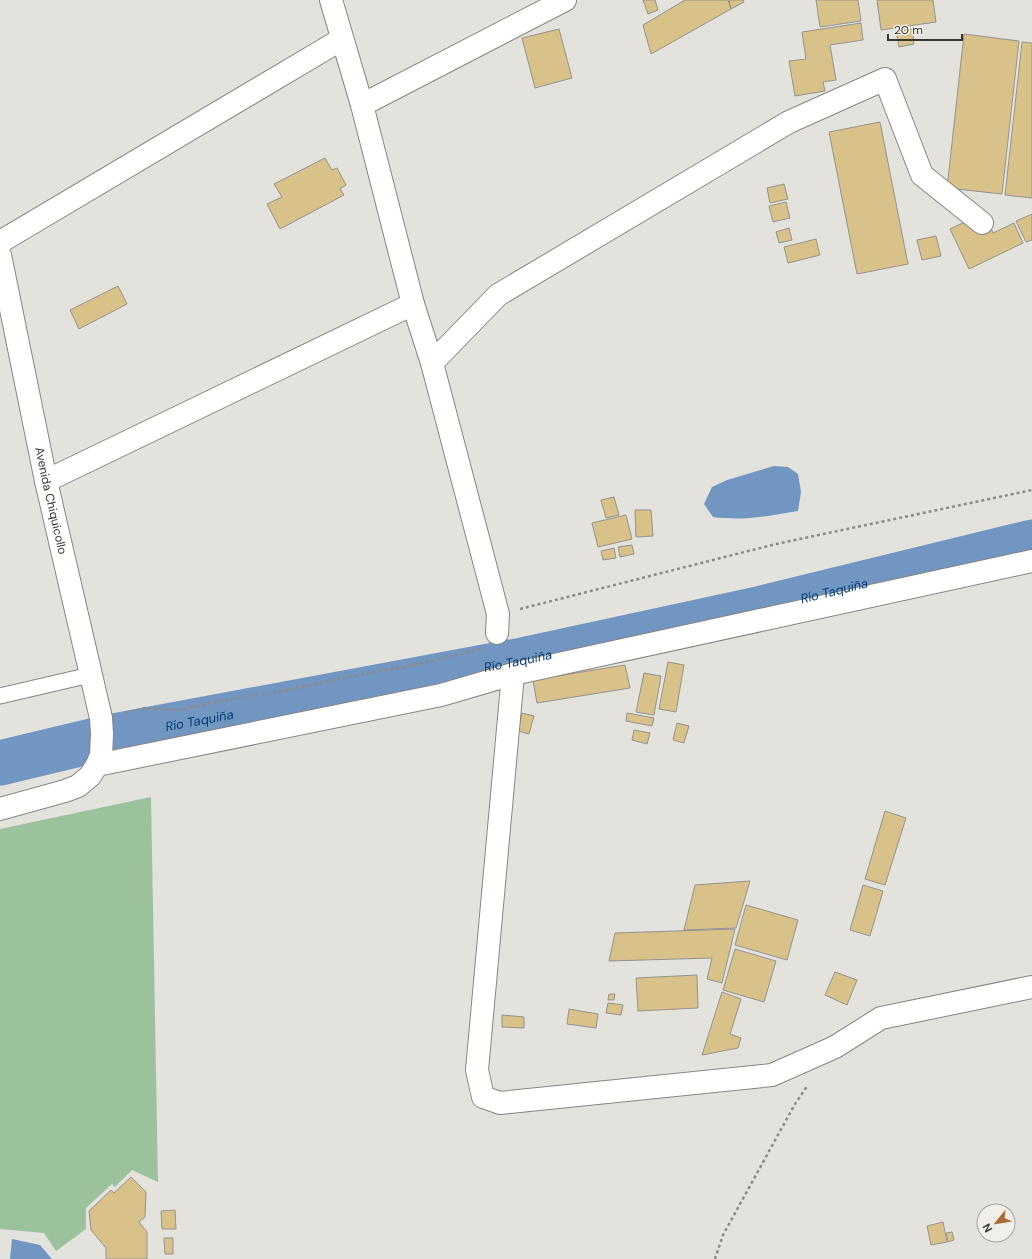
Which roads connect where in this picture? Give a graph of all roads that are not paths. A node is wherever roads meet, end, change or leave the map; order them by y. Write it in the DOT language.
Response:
graph roads {
  1 [pos="331,0"];
  2 [pos="566,0"];
  3 [pos="342,39"];
  4 [pos="362,104"];
  5 [pos="982,223"];
  6 [pos="0,242"];
  7 [pos="0,255"];
  8 [pos="413,304"];
  9 [pos="432,364"];
  10 [pos="46,481"];
  11 [pos="1032,561"];
  12 [pos="497,624"];
  13 [pos="513,674"];
  14 [pos="90,676"];
  15 [pos="0,696"];
  16 [pos="100,739"];
  17 [pos="0,809"];
  18 [pos="1032,987"];
  1 -- 3 [label="street"];
  2 -- 4 [label="street"];
  3 -- 4 [label="street"];
  3 -- 6 [label="street"];
  4 -- 8 [label="street"];
  5 -- 9 [label="street"];
  7 -- 10 [label="street, Avenida Chiquicollo"];
  8 -- 9 [label="street"];
  8 -- 10 [label="street"];
  9 -- 12 [label="street"];
  10 -- 14 [label="street, Avenida Chiquicollo"];
  11 -- 13 [label="street"];
  13 -- 16 [label="street"];
  13 -- 18 [label="street"];
  14 -- 15 [label="lane"];
  14 -- 16 [label="street, Avenida Chiquicollo"];
  16 -- 17 [label="street"];
}
